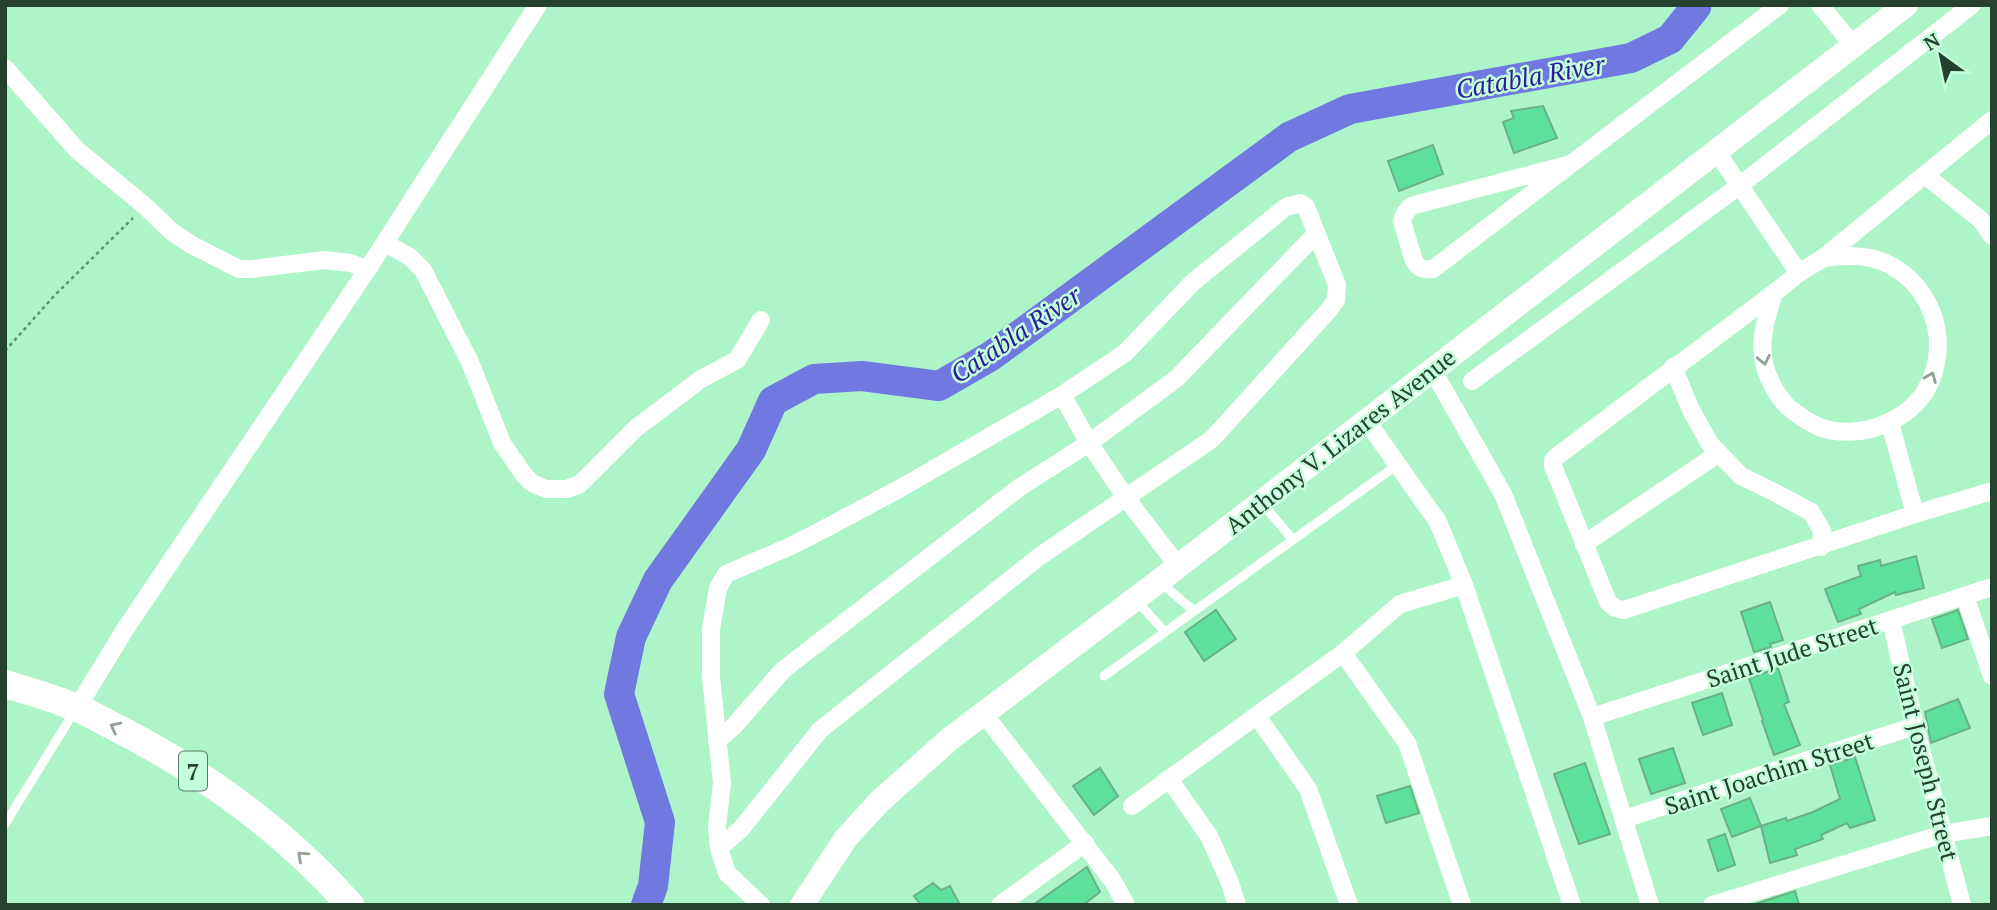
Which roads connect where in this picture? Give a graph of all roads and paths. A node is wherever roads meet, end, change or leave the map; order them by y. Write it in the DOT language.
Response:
graph roads {
  1 [pos="538,5"];
  2 [pos="1780,5"];
  3 [pos="1820,5"];
  4 [pos="1906,5"];
  5 [pos="1972,5"];
  6 [pos="1853,45"];
  7 [pos="5,68"];
  8 [pos="1992,120"];
  9 [pos="1716,151"];
  10 [pos="1572,164"];
  11 [pos="1926,176"];
  12 [pos="1739,186"];
  13 [pos="145,206"];
  14 [pos="1315,235"];
  15 [pos="1992,236"];
  16 [pos="385,243"];
  17 [pos="1823,258"];
  18 [pos="367,270"];
  19 [pos="1799,272"];
  20 [pos="1774,293"];
  21 [pos="761,320"];
  22 [pos="5,351"];
  23 [pos="1673,367"];
  24 [pos="1432,369"];
  25 [pos="1472,381"];
  26 [pos="1062,395"];
  27 [pos="1366,420"];
  28 [pos="1890,423"];
  29 [pos="1089,443"];
  30 [pos="1719,453"];
  31 [pos="1397,465"];
  32 [pos="1992,491"];
  33 [pos="1126,499"];
  34 [pos="1261,502"];
  35 [pos="1915,514"];
  36 [pos="1293,540"];
  37 [pos="1584,544"];
  38 [pos="1821,547"];
  39 [pos="1168,573"];
  40 [pos="1464,585"];
  41 [pos="1992,587"];
  42 [pos="1965,596"];
  43 [pos="1134,599"];
  44 [pos="1194,611"];
  45 [pos="1891,620"];
  46 [pos="1165,632"];
  47 [pos="1343,653"];
  48 [pos="1104,676"];
  49 [pos="1992,676"];
  50 [pos="5,684"];
  51 [pos="77,708"];
  52 [pos="984,714"];
  53 [pos="1257,716"];
  54 [pos="1592,717"];
  55 [pos="1915,726"];
  56 [pos="717,741"];
  57 [pos="1170,779"];
  58 [pos="1132,806"];
  59 [pos="1624,819"];
  60 [pos="5,824"];
  61 [pos="1992,826"];
  62 [pos="1943,834"];
  63 [pos="1085,843"];
  64 [pos="719,848"];
  65 [pos="1004,903"];
  66 [pos="350,905"];
  67 [pos="761,905"];
  68 [pos="802,905"];
  69 [pos="1126,905"];
  70 [pos="1237,905"];
  71 [pos="1349,905"];
  72 [pos="1462,905"];
  73 [pos="1572,905"];
  74 [pos="1650,905"];
  75 [pos="1712,905"];
  76 [pos="1962,905"];
  1 -- 16 [label="street"];
  2 -- 10 [label="street"];
  3 -- 6 [label="street"];
  4 -- 6 [label="main road, Anthony V. Lizares Avenue"];
  5 -- 12 [label="street"];
  6 -- 9 [label="main road, Anthony V. Lizares Avenue"];
  7 -- 13 [label="street"];
  8 -- 11 [label="street"];
  9 -- 12 [label="street"];
  9 -- 24 [label="main road, Anthony V. Lizares Avenue"];
  10 -- 10 [label="street"];
  11 -- 15 [label="street"];
  11 -- 17 [label="street"];
  12 -- 19 [label="street"];
  12 -- 25 [label="street"];
  13 -- 18 [label="street"];
  13 -- 22 [label="path"];
  14 -- 26 [label="street"];
  14 -- 29 [label="street"];
  14 -- 33 [label="street"];
  16 -- 18 [label="street"];
  16 -- 21 [label="street"];
  17 -- 19 [label="street"];
  28 -- 17 [label="street, one-way"];
  18 -- 51 [label="street"];
  19 -- 20 [label="street"];
  20 -- 23 [label="street"];
  20 -- 28 [label="street, one-way"];
  23 -- 30 [label="street"];
  23 -- 37 [label="street"];
  24 -- 27 [label="main road, Anthony V. Lizares Avenue"];
  24 -- 54 [label="street"];
  26 -- 29 [label="street"];
  26 -- 56 [label="street"];
  27 -- 31 [label="street"];
  27 -- 34 [label="main road, Anthony V. Lizares Avenue"];
  28 -- 35 [label="street"];
  29 -- 33 [label="street"];
  29 -- 56 [label="street"];
  30 -- 37 [label="street"];
  30 -- 38 [label="street"];
  31 -- 36 [label="lane"];
  31 -- 40 [label="street"];
  32 -- 35 [label="street"];
  33 -- 39 [label="street"];
  33 -- 64 [label="street"];
  34 -- 36 [label="lane"];
  34 -- 39 [label="main road, Anthony V. Lizares Avenue"];
  35 -- 38 [label="street"];
  36 -- 44 [label="lane"];
  37 -- 38 [label="street"];
  39 -- 43 [label="main road, Anthony V. Lizares Avenue"];
  39 -- 44 [label="lane"];
  40 -- 47 [label="street"];
  40 -- 73 [label="street"];
  41 -- 42 [label="street, Saint Jude Street"];
  42 -- 45 [label="street, Saint Jude Street"];
  42 -- 49 [label="street"];
  43 -- 46 [label="lane"];
  43 -- 52 [label="main road, Anthony V. Lizares Avenue"];
  44 -- 46 [label="lane"];
  45 -- 54 [label="street, Saint Jude Street"];
  45 -- 55 [label="street, Saint Joseph Street"];
  46 -- 48 [label="lane"];
  47 -- 53 [label="street"];
  47 -- 72 [label="street"];
  50 -- 51 [label="main road, 7"];
  51 -- 60 [label="lane"];
  66 -- 51 [label="main road, 7, one-way"];
  52 -- 63 [label="street"];
  52 -- 68 [label="main road, Anthony V. Lizares Avenue"];
  53 -- 57 [label="street"];
  53 -- 71 [label="street"];
  54 -- 59 [label="street"];
  55 -- 59 [label="street, Saint Joachim Street"];
  55 -- 62 [label="street, Saint Joseph Street"];
  56 -- 64 [label="street"];
  57 -- 58 [label="street"];
  57 -- 70 [label="street"];
  59 -- 74 [label="street"];
  61 -- 62 [label="street"];
  62 -- 75 [label="street"];
  62 -- 76 [label="street, Saint Joseph Street"];
  63 -- 65 [label="street"];
  63 -- 69 [label="street"];
  64 -- 67 [label="street"];
}
